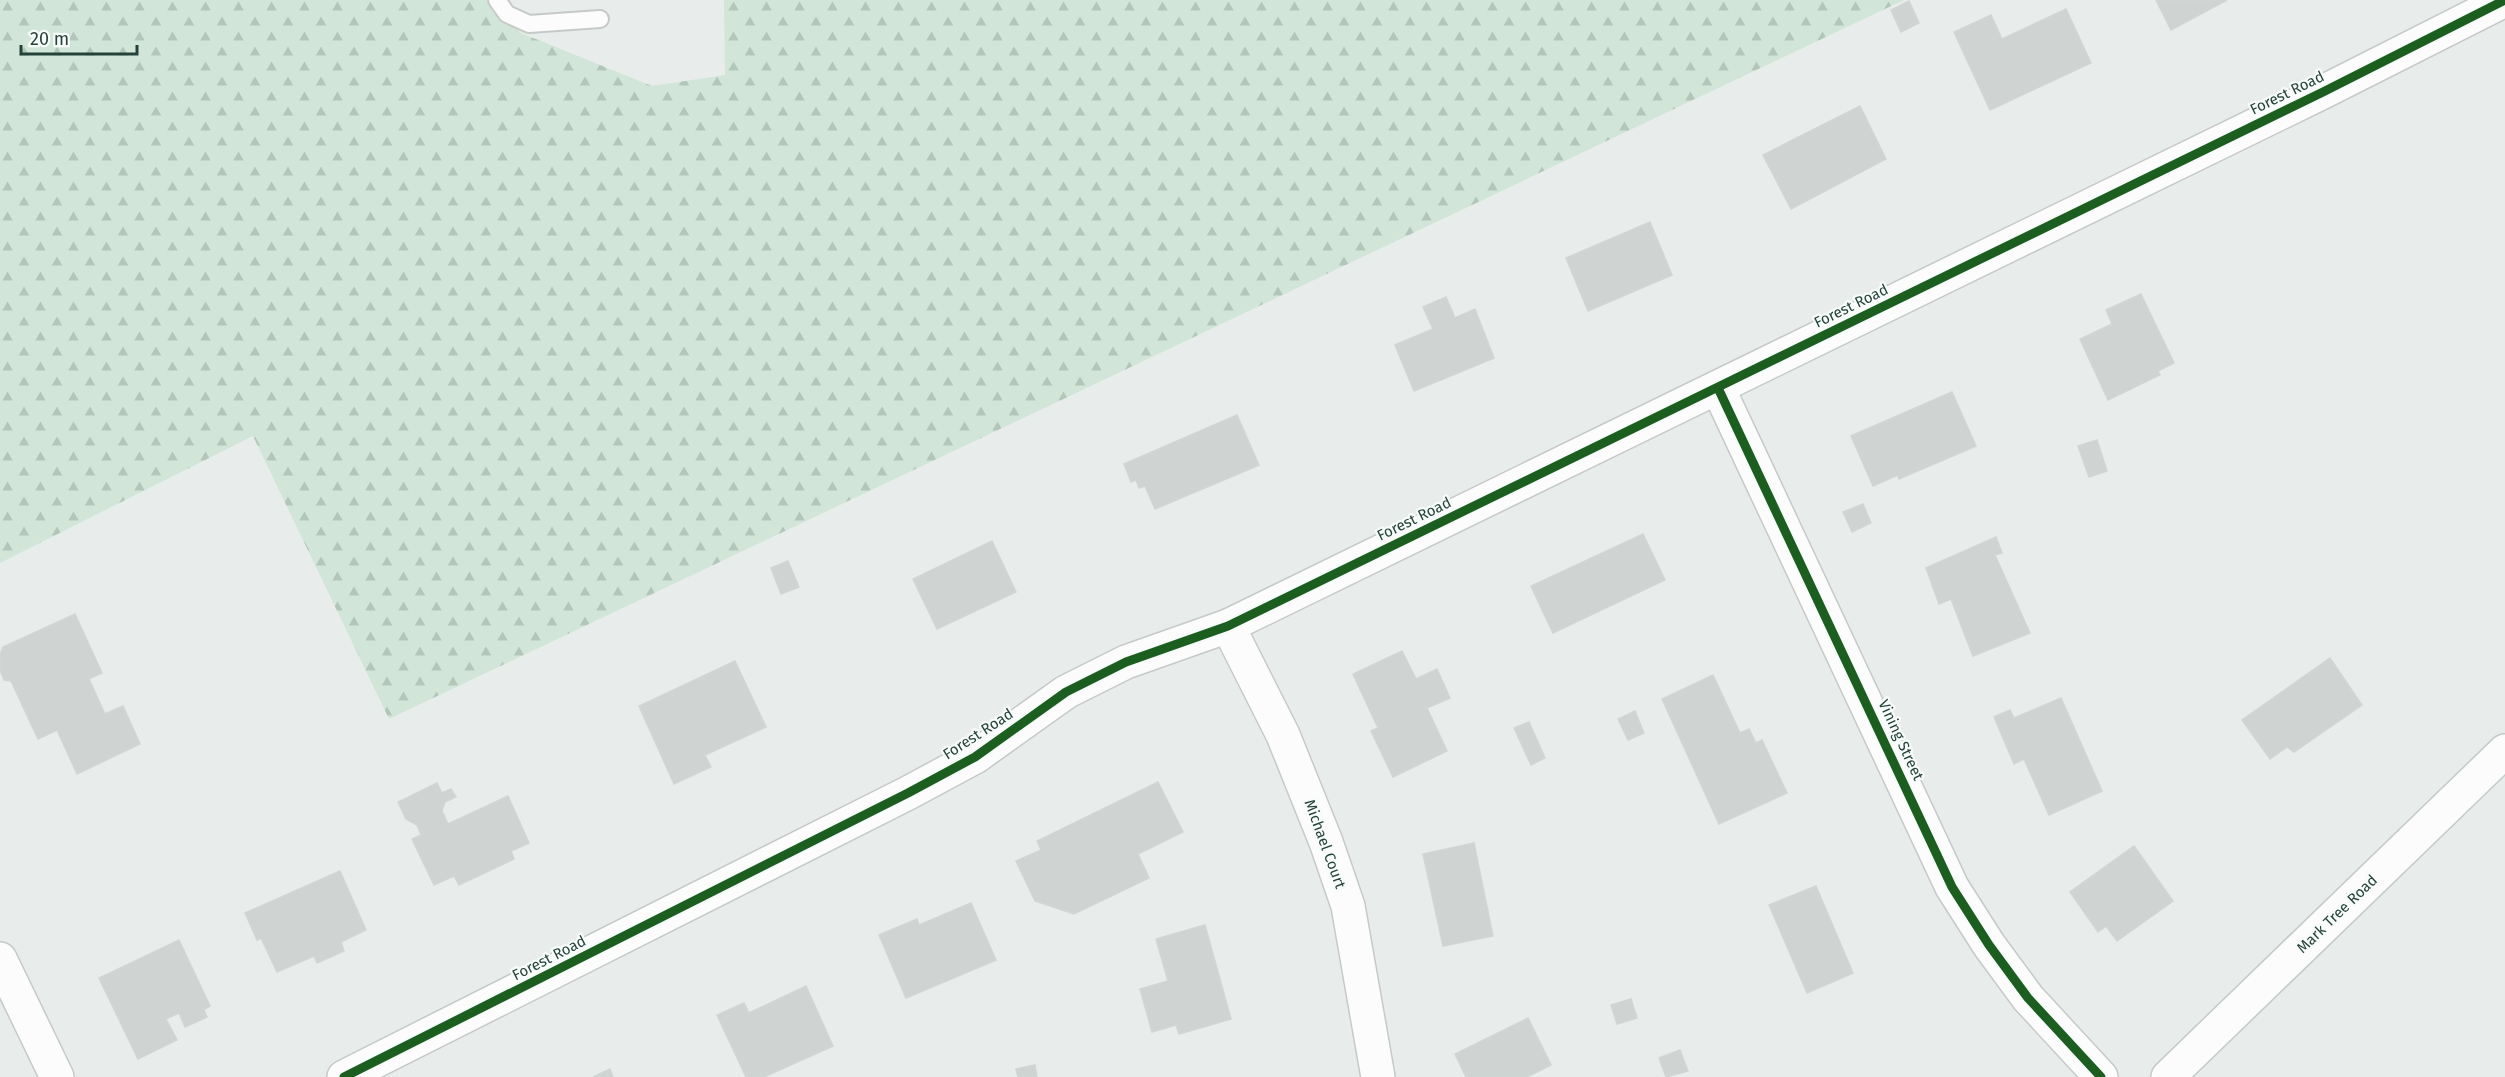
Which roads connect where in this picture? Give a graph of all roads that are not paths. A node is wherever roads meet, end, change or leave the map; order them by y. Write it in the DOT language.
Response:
graph roads {
  1 [pos="497,0"];
  2 [pos="2505,0"];
  3 [pos="600,19"];
  4 [pos="1718,388"];
  5 [pos="1228,626"];
  6 [pos="2505,751"];
  7 [pos="0,959"];
  8 [pos="391,1067"];
  9 [pos="57,1077"];
  10 [pos="344,1077"];
  11 [pos="1378,1077"];
  12 [pos="2101,1077"];
  13 [pos="2168,1077"];
  1 -- 3 [label="lane"];
  2 -- 4 [label="street, Forest Road"];
  4 -- 5 [label="street, Forest Road"];
  4 -- 12 [label="street, Vining Street"];
  5 -- 8 [label="street, Forest Road"];
  5 -- 11 [label="street, Michael Court"];
  6 -- 13 [label="street, Mark Tree Road"];
  7 -- 9 [label="street"];
  8 -- 10 [label="street, Forest Road"];
}
